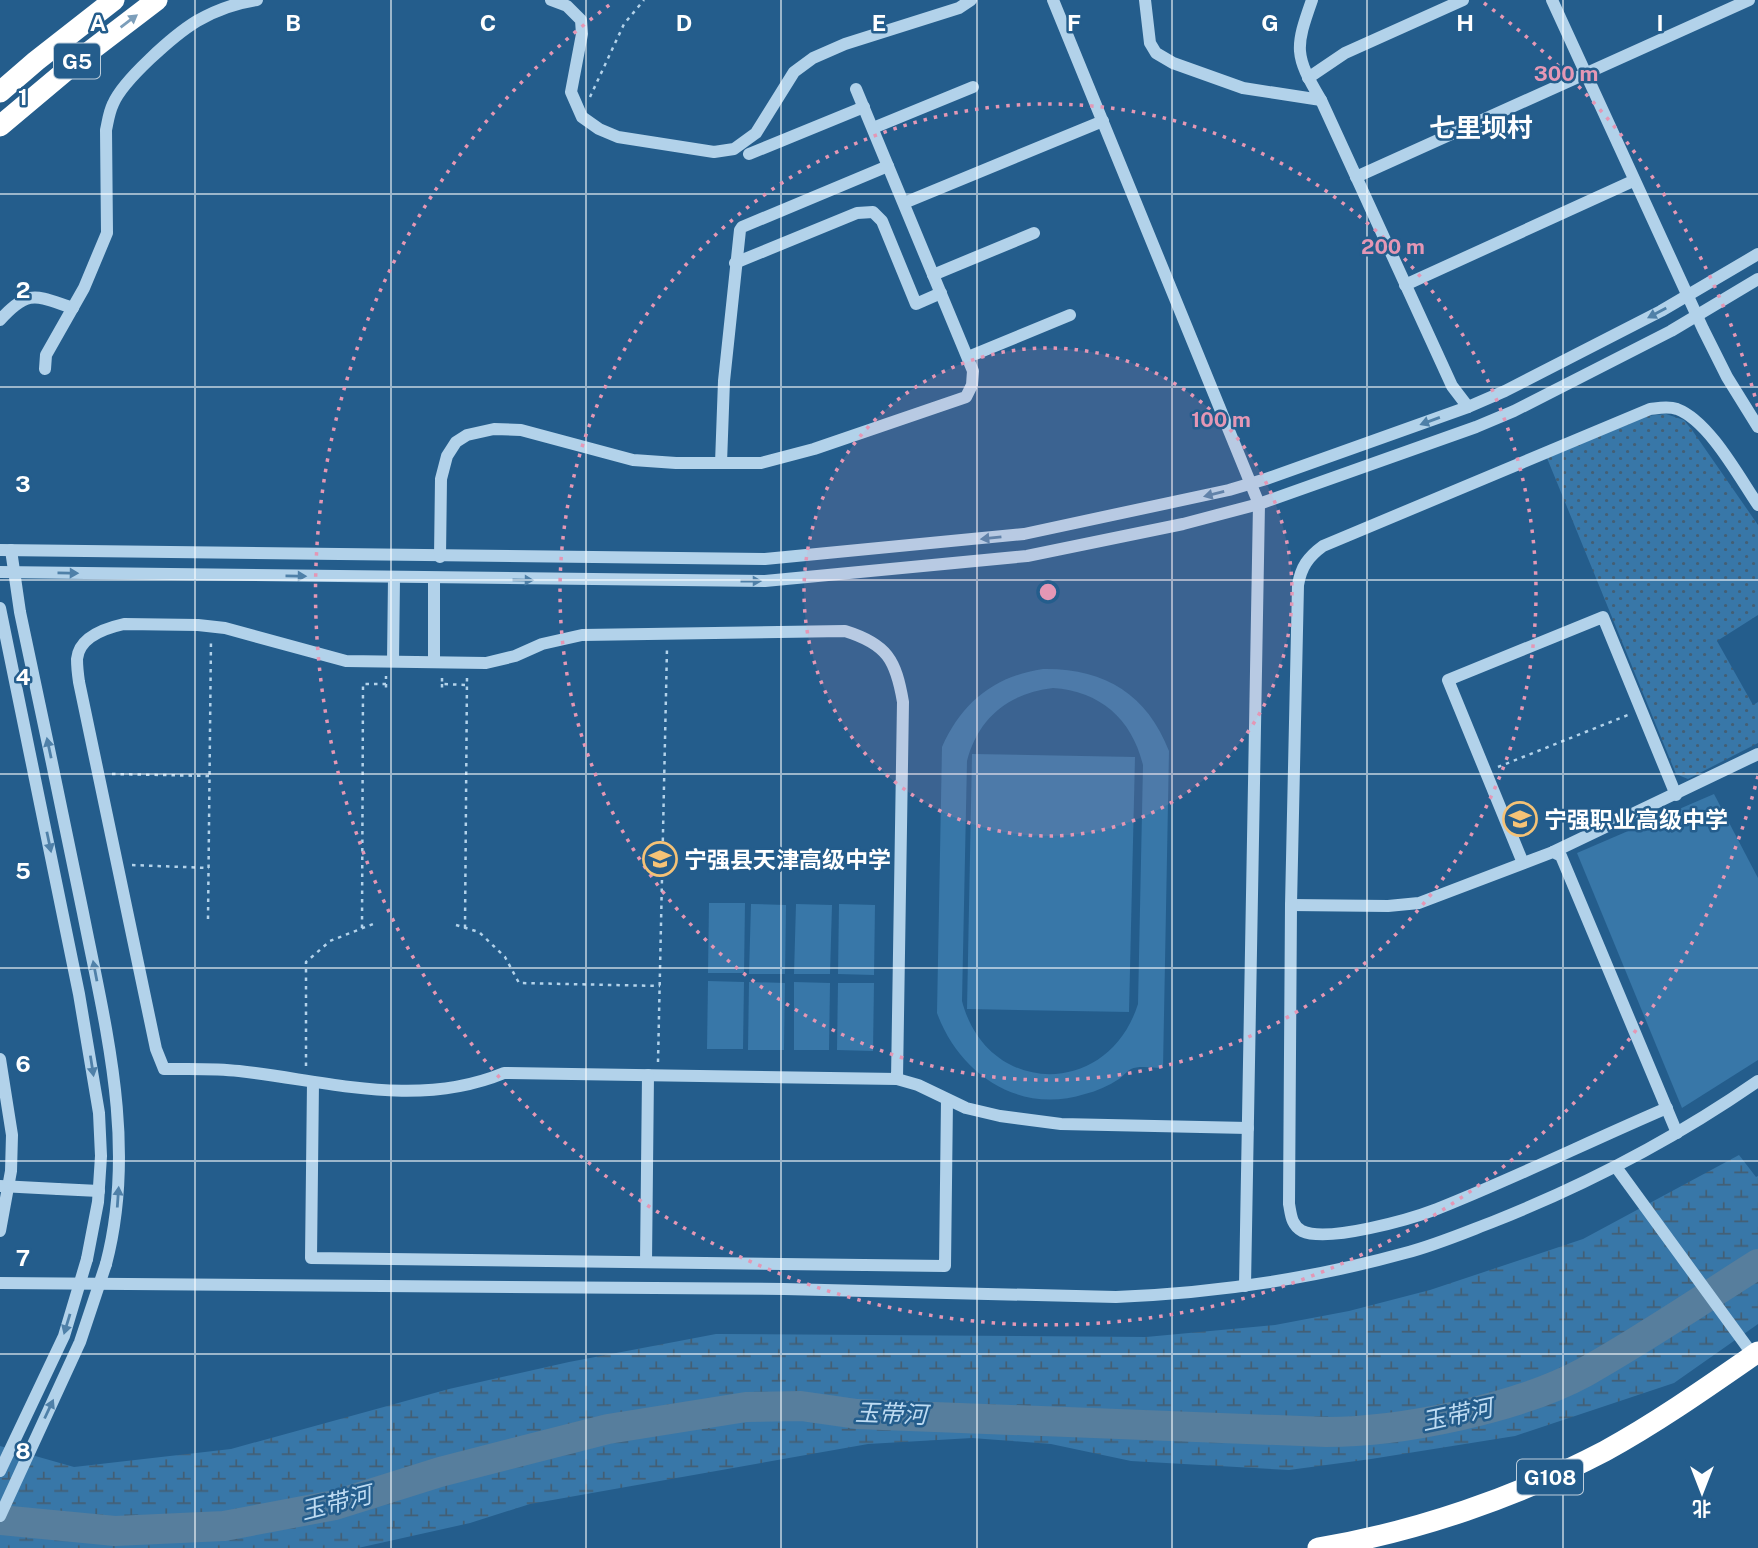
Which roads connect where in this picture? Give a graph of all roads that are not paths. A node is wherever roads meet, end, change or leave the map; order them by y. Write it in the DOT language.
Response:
graph roads {
  1 [pos="114,0"];
  2 [pos="157,0"];
  3 [pos="257,0"];
  4 [pos="551,0"];
  5 [pos="971,0"];
  6 [pos="1053,0"];
  7 [pos="1145,0"];
  8 [pos="1312,0"];
  9 [pos="1463,0"];
  10 [pos="1552,0"];
  11 [pos="1749,0"];
  12 [pos="1585,74"];
  13 [pos="1308,78"];
  14 [pos="973,87"];
  15 [pos="856,89"];
  16 [pos="0,92"];
  17 [pos="1321,100"];
  18 [pos="864,107"];
  19 [pos="1103,121"];
  20 [pos="0,126"];
  21 [pos="873,128"];
  22 [pos="749,154"];
  23 [pos="888,166"];
  24 [pos="1356,177"];
  25 [pos="1633,181"];
  26 [pos="904,203"];
  27 [pos="1034,233"];
  28 [pos="1758,254"];
  29 [pos="735,262"];
  30 [pos="933,275"];
  31 [pos="1758,279"];
  32 [pos="1405,285"];
  33 [pos="941,293"];
  34 [pos="1688,296"];
  35 [pos="73,307"];
  36 [pos="1070,315"];
  37 [pos="1697,316"];
  38 [pos="0,320"];
  39 [pos="968,357"];
  40 [pos="45,369"];
  41 [pos="1468,407"];
  42 [pos="1758,426"];
  43 [pos="721,463"];
  44 [pos="1251,484"];
  45 [pos="1259,504"];
  46 [pos="1758,505"];
  47 [pos="5,550"];
  48 [pos="440,557"];
  49 [pos="0,572"];
  50 [pos="14,572"];
  51 [pos="394,578"];
  52 [pos="434,578"];
  53 [pos="0,608"];
  54 [pos="390,666"];
  55 [pos="438,666"];
  56 [pos="1758,754"];
  57 [pos="1676,795"];
  58 [pos="1553,852"];
  59 [pos="1523,863"];
  60 [pos="1291,905"];
  61 [pos="0,1059"];
  62 [pos="653,1076"];
  63 [pos="897,1079"];
  64 [pos="1758,1081"];
  65 [pos="310,1082"];
  66 [pos="947,1100"];
  67 [pos="1667,1108"];
  68 [pos="1248,1128"];
  69 [pos="1677,1133"];
  70 [pos="1616,1167"];
  71 [pos="0,1186"];
  72 [pos="99,1191"];
  73 [pos="0,1231"];
  74 [pos="646,1262"];
  75 [pos="0,1283"];
  76 [pos="1245,1286"];
  77 [pos="1756,1354"];
  78 [pos="0,1471"];
  79 [pos="0,1516"];
  80 [pos="1351,1545"];
  81 [pos="1318,1548"];
  1 -- 16 [label="highway, G5"];
  20 -- 2 [label="highway, G5, one-way"];
  3 -- 35 [label="street"];
  4 -- 5 [label="street"];
  6 -- 19 [label="street"];
  7 -- 17 [label="street"];
  8 -- 13 [label="street"];
  9 -- 13 [label="street"];
  10 -- 12 [label="street"];
  11 -- 12 [label="street"];
  12 -- 24 [label="street"];
  12 -- 25 [label="street"];
  13 -- 17 [label="street"];
  14 -- 21 [label="street"];
  15 -- 18 [label="street"];
  17 -- 24 [label="street"];
  18 -- 21 [label="street"];
  18 -- 22 [label="street"];
  19 -- 26 [label="street"];
  19 -- 44 [label="street"];
  21 -- 23 [label="street"];
  23 -- 26 [label="street"];
  23 -- 29 [label="street"];
  24 -- 32 [label="street"];
  25 -- 32 [label="street"];
  25 -- 34 [label="street"];
  26 -- 30 [label="street"];
  27 -- 30 [label="street"];
  28 -- 34 [label="street"];
  29 -- 33 [label="street"];
  29 -- 43 [label="street"];
  30 -- 33 [label="street"];
  31 -- 37 [label="street"];
  32 -- 41 [label="street"];
  33 -- 39 [label="street"];
  34 -- 37 [label="street"];
  34 -- 41 [label="street, one-way"];
  35 -- 38 [label="street"];
  35 -- 40 [label="street"];
  36 -- 39 [label="street"];
  37 -- 42 [label="street"];
  37 -- 45 [label="street"];
  39 -- 43 [label="street"];
  41 -- 44 [label="street, one-way"];
  43 -- 48 [label="street"];
  44 -- 45 [label="street"];
  44 -- 48 [label="street, one-way"];
  52 -- 45 [label="street, one-way"];
  45 -- 68 [label="street"];
  46 -- 60 [label="street"];
  47 -- 48 [label="street"];
  47 -- 50 [label="street"];
  49 -- 50 [label="street"];
  50 -- 51 [label="street, one-way"];
  79 -- 50 [label="street, one-way, bridge"];
  51 -- 52 [label="street"];
  51 -- 54 [label="street"];
  52 -- 55 [label="street"];
  53 -- 72 [label="street, one-way"];
  54 -- 55 [label="street"];
  54 -- 65 [label="street"];
  55 -- 63 [label="street"];
  56 -- 57 [label="street"];
  57 -- 58 [label="street"];
  57 -- 59 [label="street"];
  58 -- 59 [label="street"];
  58 -- 67 [label="street"];
  59 -- 60 [label="street"];
  60 -- 67 [label="street"];
  61 -- 73 [label="street"];
  62 -- 63 [label="street"];
  62 -- 65 [label="street"];
  62 -- 74 [label="street"];
  63 -- 66 [label="street"];
  64 -- 69 [label="street"];
  65 -- 74 [label="street"];
  66 -- 68 [label="street"];
  66 -- 74 [label="street"];
  67 -- 69 [label="street"];
  68 -- 76 [label="street"];
  69 -- 70 [label="street"];
  70 -- 76 [label="street"];
  70 -- 77 [label="street"];
  71 -- 72 [label="street, bridge"];
  72 -- 78 [label="street, one-way, bridge"];
  75 -- 76 [label="street"];
  77 -- 80 [label="highway, G108"];
  80 -- 81 [label="highway, G108"];
}
